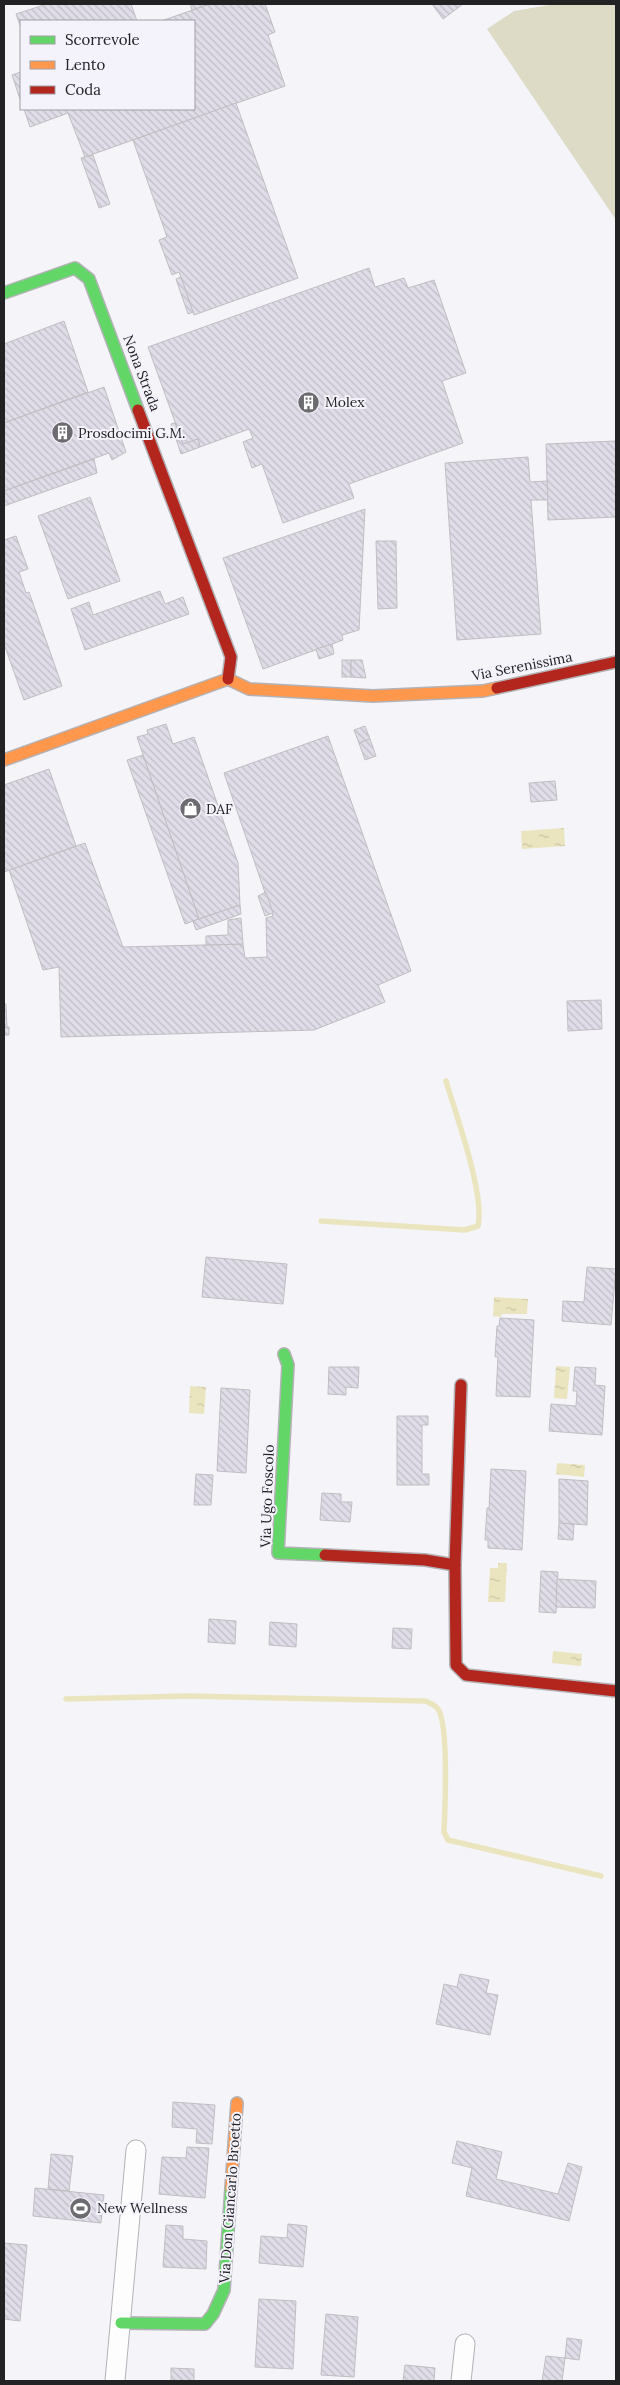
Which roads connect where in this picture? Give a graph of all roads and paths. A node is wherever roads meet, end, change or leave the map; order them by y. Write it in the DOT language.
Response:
graph roads {
  1 [pos="4,293"];
  2 [pos="616,662"];
  3 [pos="228,679"];
  4 [pos="4,760"];
  5 [pos="284,1354"];
  6 [pos="461,1385"];
  7 [pos="455,1565"];
  8 [pos="616,1691"];
  9 [pos="237,2103"];
  10 [pos="136,2150"];
  11 [pos="121,2323"];
  12 [pos="465,2344"];
  13 [pos="116,2381"];
  14 [pos="461,2381"];
  1 -- 3 [label="street, Nona Strada"];
  2 -- 3 [label="street, Via Serenissima"];
  3 -- 4 [label="street"];
  5 -- 7 [label="street, Via Ugo Foscolo"];
  6 -- 7 [label="street"];
  7 -- 8 [label="street"];
  9 -- 11 [label="street, Via Don Giancarlo Broetto"];
  10 -- 11 [label="street"];
  11 -- 13 [label="street"];
  12 -- 14 [label="street"];
}
